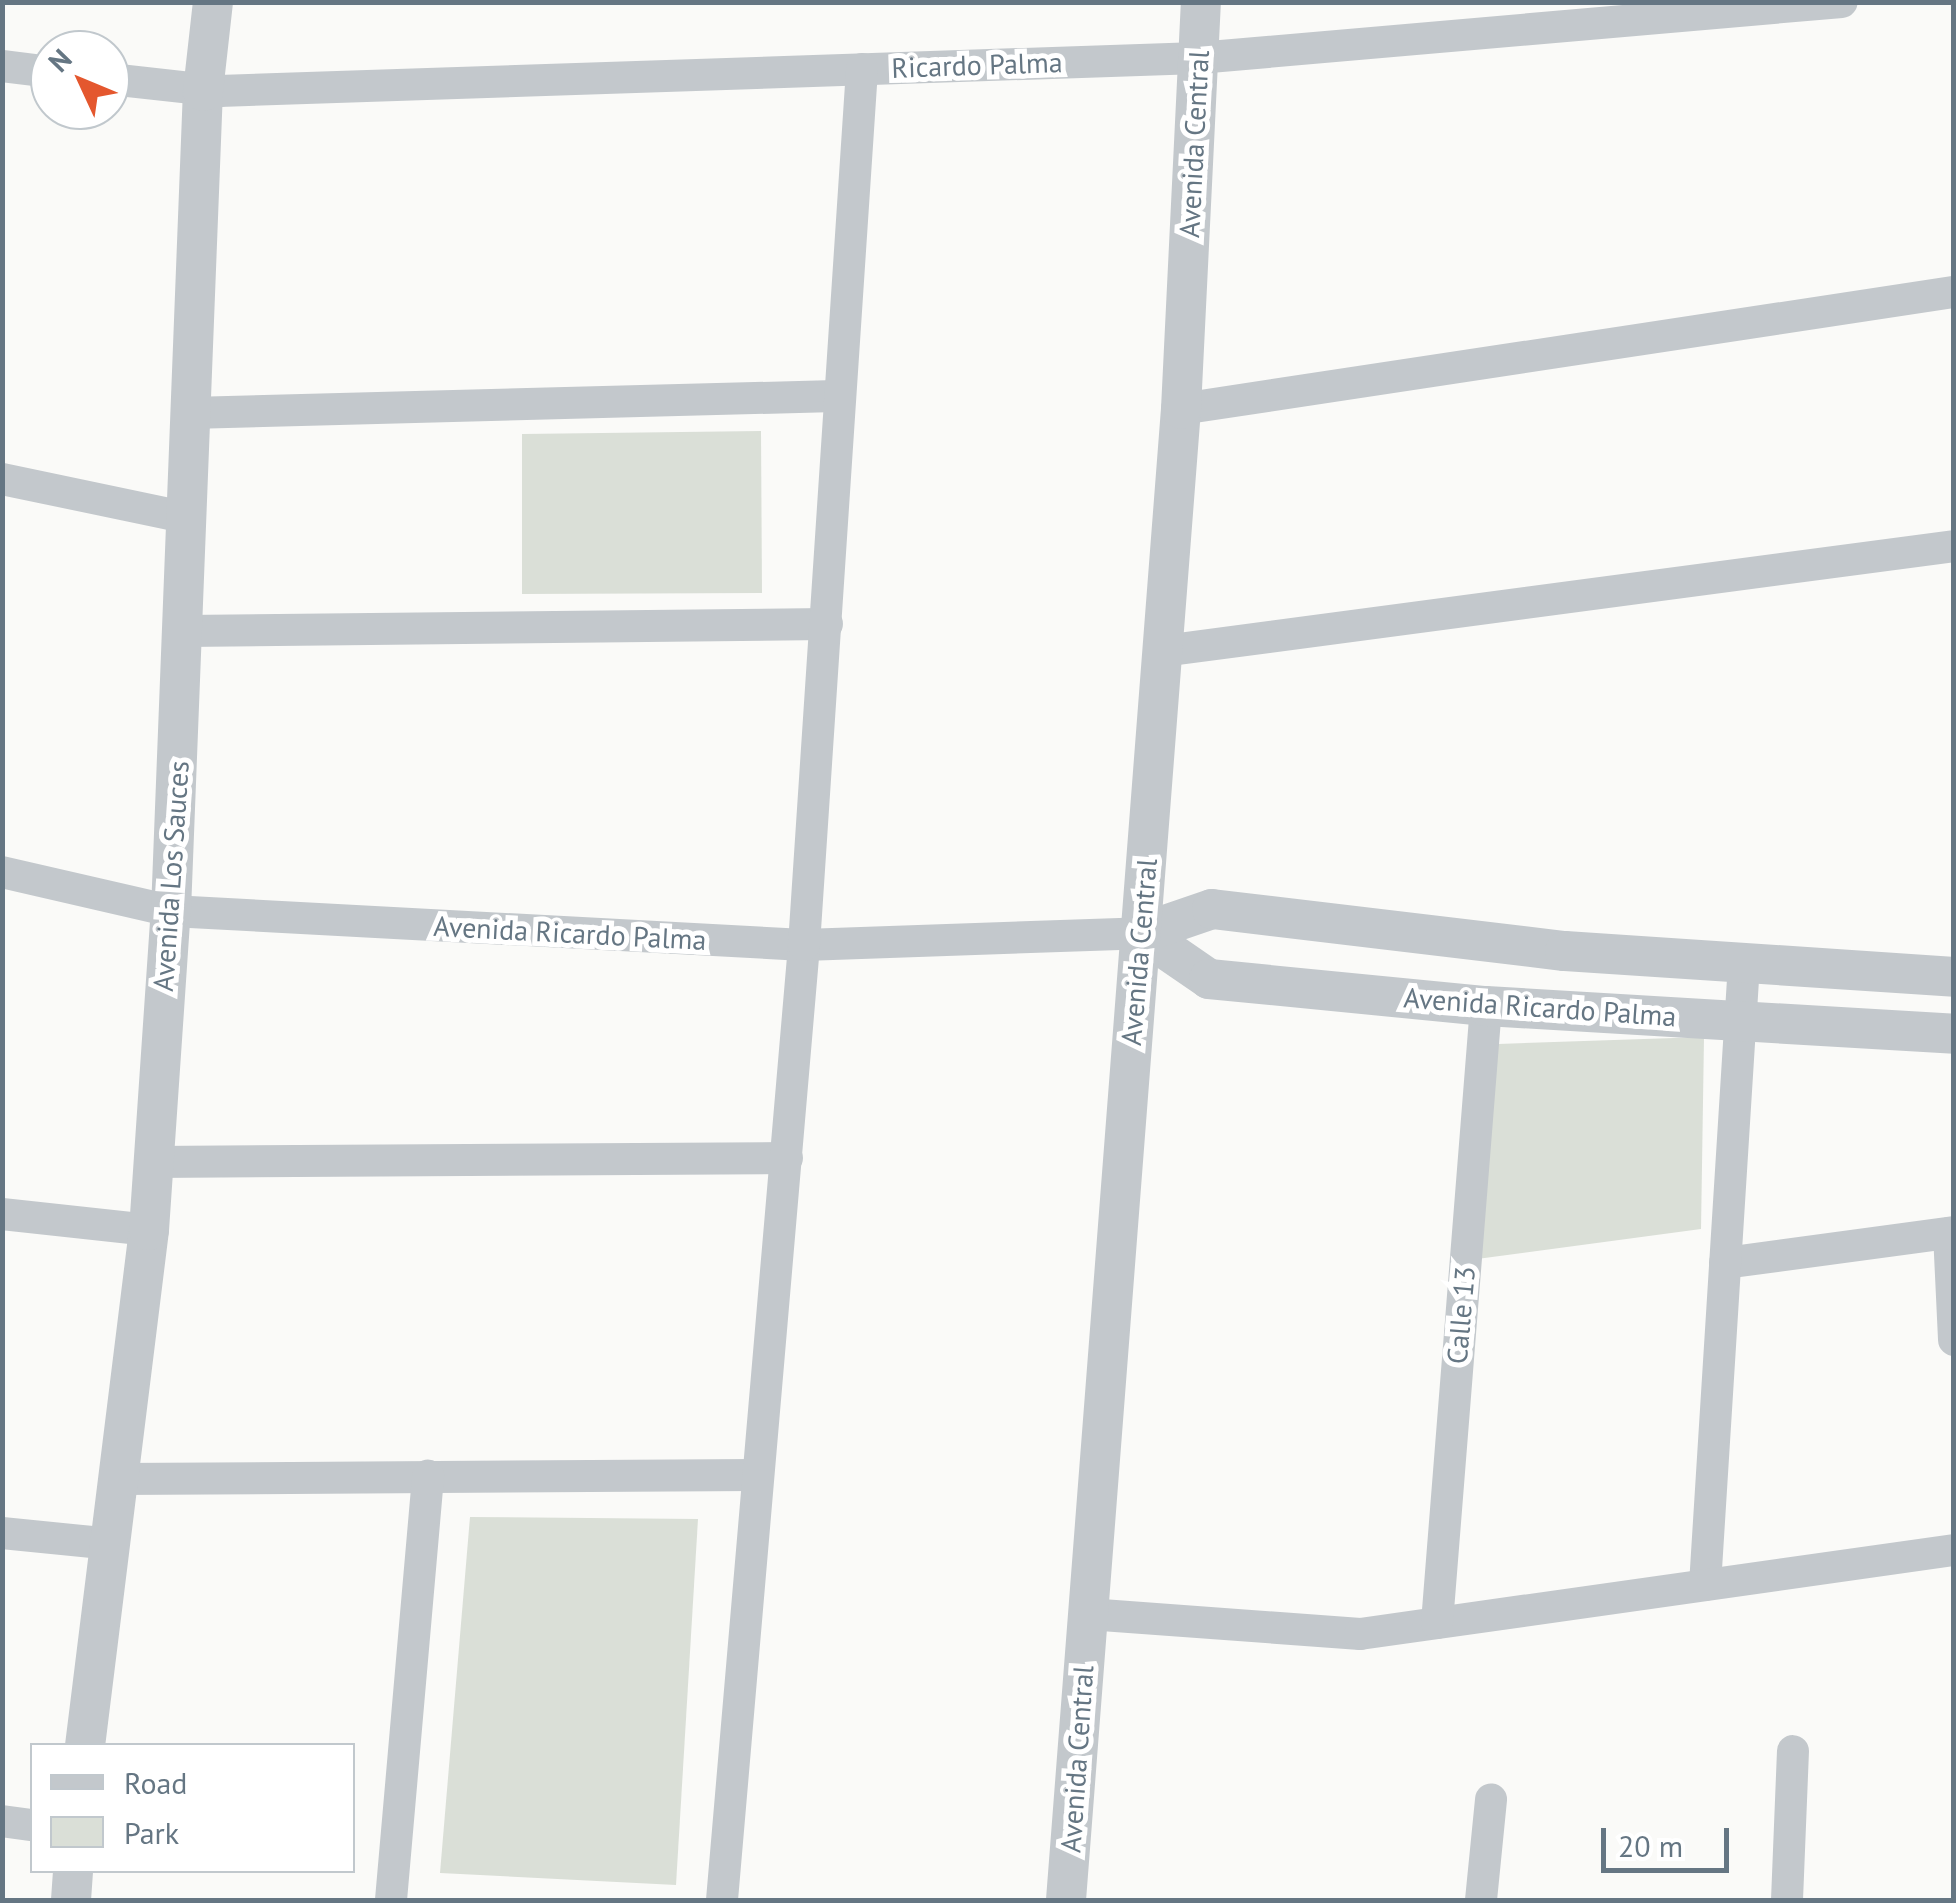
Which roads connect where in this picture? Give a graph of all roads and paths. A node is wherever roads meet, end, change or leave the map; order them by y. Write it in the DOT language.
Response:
graph roads {
  1 [pos="213,2"];
  2 [pos="1202,2"];
  3 [pos="1842,2"];
  4 [pos="1198,58"];
  5 [pos="2,66"];
  6 [pos="862,69"];
  7 [pos="30,70"];
  8 [pos="130,82"];
  9 [pos="203,91"];
  10 [pos="1954,292"];
  11 [pos="836,396"];
  12 [pos="1181,409"];
  13 [pos="190,413"];
  14 [pos="2,479"];
  15 [pos="189,518"];
  16 [pos="1954,546"];
  17 [pos="827,624"];
  18 [pos="185,632"];
  19 [pos="1163,651"];
  20 [pos="2,872"];
  21 [pos="171,912"];
  22 [pos="1142,933"];
  23 [pos="804,945"];
  24 [pos="1744,962"];
  25 [pos="1954,977"];
  26 [pos="1486,1006"];
  27 [pos="1740,1019"];
  28 [pos="1954,1034"];
  29 [pos="787,1158"];
  30 [pos="153,1162"];
  31 [pos="2,1214"];
  32 [pos="149,1230"];
  33 [pos="1951,1233"];
  34 [pos="1725,1263"];
  35 [pos="1954,1340"];
  36 [pos="755,1475"];
  37 [pos="428,1476"];
  38 [pos="118,1478"];
  39 [pos="2,1533"];
  40 [pos="112,1544"];
  41 [pos="1954,1550"];
  42 [pos="1705,1585"];
  43 [pos="1088,1614"];
  44 [pos="1436,1623"];
  45 [pos="85,1743"];
  46 [pos="1793,1751"];
  47 [pos="1490,1799"];
  48 [pos="2,1821"];
  49 [pos="30,1824"];
  50 [pos="74,1873"];
  51 [pos="70,1900"];
  52 [pos="391,1900"];
  53 [pos="722,1900"];
  54 [pos="1066,1900"];
  55 [pos="1481,1900"];
  56 [pos="1786,1900"];
  1 -- 9 [label="street, Avenida Los Sauces"];
  2 -- 4 [label="street, Avenida Central"];
  3 -- 4 [label="street, Ricardo Palma"];
  4 -- 6 [label="street, Ricardo Palma"];
  4 -- 12 [label="street, Avenida Central"];
  5 -- 7 [label="street"];
  6 -- 9 [label="street, Ricardo Palma"];
  6 -- 11 [label="street"];
  8 -- 9 [label="street, Ricardo Palma"];
  9 -- 13 [label="street, Avenida Los Sauces"];
  10 -- 12 [label="street"];
  11 -- 13 [label="street"];
  11 -- 17 [label="street"];
  12 -- 19 [label="street, Avenida Central"];
  13 -- 15 [label="street, Avenida Los Sauces"];
  14 -- 15 [label="street"];
  15 -- 18 [label="street, Avenida Los Sauces"];
  16 -- 19 [label="street"];
  17 -- 18 [label="street"];
  17 -- 23 [label="street"];
  18 -- 21 [label="street, Avenida Los Sauces"];
  19 -- 22 [label="street, Avenida Central"];
  20 -- 21 [label="street, Avenida Ricardo Palma"];
  21 -- 23 [label="street, Avenida Ricardo Palma"];
  21 -- 30 [label="street, Avenida Los Sauces"];
  22 -- 23 [label="street, Avenida Ricardo Palma"];
  22 -- 24 [label="street, Avenida Ricardo Palma"];
  22 -- 26 [label="street, Avenida Ricardo Palma"];
  22 -- 43 [label="street, Avenida Central"];
  23 -- 29 [label="street"];
  24 -- 25 [label="street, Avenida Ricardo Palma"];
  24 -- 27 [label="street"];
  26 -- 27 [label="street, Avenida Ricardo Palma"];
  26 -- 44 [label="street, Calle 13"];
  27 -- 28 [label="street, Avenida Ricardo Palma"];
  27 -- 34 [label="street"];
  29 -- 30 [label="street"];
  29 -- 36 [label="street"];
  30 -- 32 [label="street, Avenida Los Sauces"];
  31 -- 32 [label="street"];
  32 -- 38 [label="street, Avenida Los Sauces"];
  33 -- 34 [label="street"];
  33 -- 35 [label="street"];
  34 -- 42 [label="street"];
  36 -- 37 [label="street"];
  36 -- 53 [label="street"];
  37 -- 38 [label="street"];
  37 -- 52 [label="street"];
  38 -- 40 [label="street, Avenida Los Sauces"];
  39 -- 40 [label="street"];
  40 -- 45 [label="street, Avenida Los Sauces"];
  41 -- 42 [label="street"];
  42 -- 44 [label="street"];
  43 -- 44 [label="street"];
  43 -- 54 [label="street, Avenida Central"];
  46 -- 56 [label="street"];
  47 -- 55 [label="street"];
  48 -- 49 [label="street"];
  50 -- 51 [label="street"];
}
